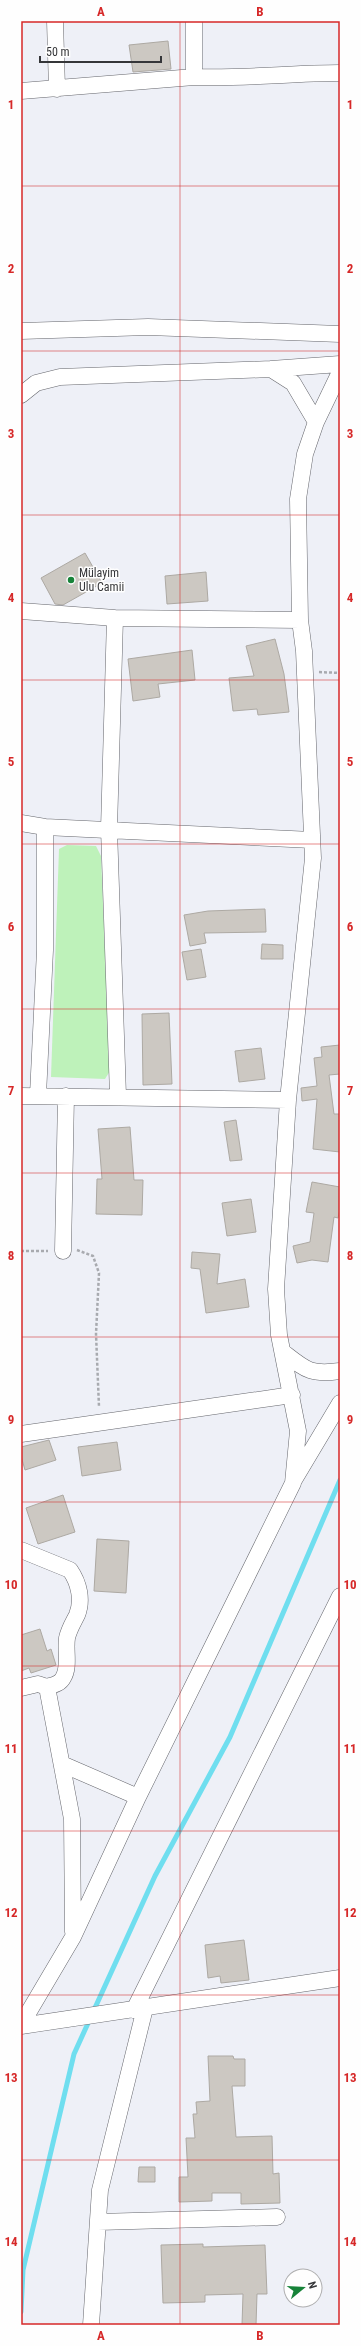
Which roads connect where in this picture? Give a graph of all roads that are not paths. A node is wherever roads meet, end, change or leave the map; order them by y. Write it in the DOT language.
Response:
graph roads {
  1 [pos="55,21"];
  2 [pos="194,21"];
  3 [pos="340,73"];
  4 [pos="194,77"];
  5 [pos="57,89"];
  6 [pos="21,91"];
  7 [pos="21,330"];
  8 [pos="340,334"];
  9 [pos="340,364"];
  10 [pos="271,369"];
  11 [pos="340,372"];
  12 [pos="21,396"];
  13 [pos="316,422"];
  14 [pos="21,611"];
  15 [pos="115,618"];
  16 [pos="300,620"];
  17 [pos="21,823"];
  18 [pos="45,827"];
  19 [pos="109,829"];
  20 [pos="312,840"];
  21 [pos="38,1095"];
  22 [pos="21,1096"];
  23 [pos="66,1096"];
  24 [pos="118,1096"];
  25 [pos="288,1100"];
  26 [pos="62,1251"];
  27 [pos="283,1352"];
  28 [pos="340,1371"];
  29 [pos="292,1395"];
  30 [pos="340,1403"];
  31 [pos="21,1434"];
  32 [pos="292,1483"];
  33 [pos="21,1550"];
  34 [pos="340,1596"];
  35 [pos="47,1687"];
  36 [pos="21,1688"];
  37 [pos="62,1764"];
  38 [pos="138,1798"];
  39 [pos="73,1937"];
  40 [pos="340,1978"];
  41 [pos="133,2010"];
  42 [pos="21,2026"];
  43 [pos="277,2217"];
  44 [pos="98,2222"];
  45 [pos="91,2325"];
  1 -- 5 [label="street"];
  2 -- 4 [label="street"];
  3 -- 4 [label="street"];
  4 -- 5 [label="street"];
  5 -- 6 [label="street"];
  7 -- 8 [label="street"];
  9 -- 10 [label="street"];
  10 -- 12 [label="street"];
  10 -- 13 [label="street"];
  11 -- 13 [label="street"];
  13 -- 16 [label="street"];
  14 -- 15 [label="street"];
  15 -- 16 [label="street"];
  15 -- 19 [label="street"];
  16 -- 20 [label="street"];
  17 -- 18 [label="street"];
  18 -- 19 [label="street"];
  18 -- 21 [label="street"];
  19 -- 20 [label="street"];
  19 -- 24 [label="street"];
  20 -- 25 [label="street"];
  21 -- 22 [label="street"];
  21 -- 23 [label="street"];
  23 -- 24 [label="street"];
  23 -- 26 [label="street"];
  24 -- 25 [label="street"];
  25 -- 27 [label="street"];
  27 -- 28 [label="street"];
  27 -- 29 [label="street"];
  29 -- 31 [label="street"];
  29 -- 32 [label="street"];
  30 -- 32 [label="street"];
  32 -- 38 [label="street"];
  33 -- 35 [label="street"];
  34 -- 41 [label="street"];
  35 -- 36 [label="street"];
  35 -- 37 [label="street"];
  37 -- 38 [label="street"];
  37 -- 39 [label="street"];
  38 -- 39 [label="street"];
  39 -- 42 [label="street"];
  40 -- 41 [label="street"];
  41 -- 42 [label="street"];
  41 -- 44 [label="street"];
  43 -- 44 [label="street"];
  44 -- 45 [label="street"];
}
